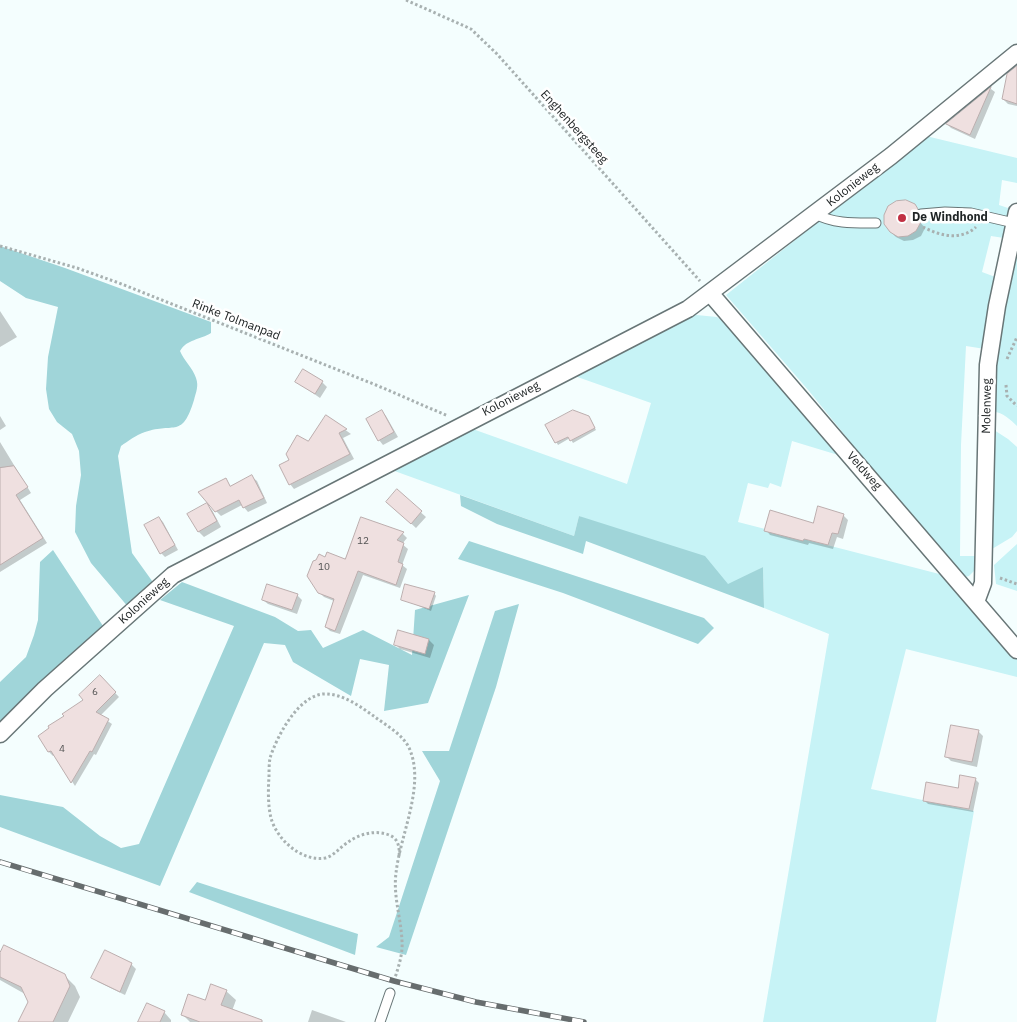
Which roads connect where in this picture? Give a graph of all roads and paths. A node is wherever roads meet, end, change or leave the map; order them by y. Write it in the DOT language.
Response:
graph roads {
  1 [pos="406,0"];
  2 [pos="1017,53"];
  3 [pos="816,214"];
  4 [pos="921,214"];
  5 [pos="985,216"];
  6 [pos="1016,217"];
  7 [pos="876,223"];
  8 [pos="923,228"];
  9 [pos="0,246"];
  10 [pos="710,293"];
  11 [pos="1017,337"];
  12 [pos="1006,361"];
  13 [pos="1004,376"];
  14 [pos="1017,406"];
  15 [pos="459,426"];
  16 [pos="976,602"];
  17 [pos="1017,650"];
  18 [pos="0,734"];
  19 [pos="399,857"];
  20 [pos="390,994"];
  21 [pos="380,1022"];
  1 -- 10 [label="path, Enghenbergsteeg"];
  2 -- 3 [label="street, Kolonieweg"];
  3 -- 7 [label="lane"];
  3 -- 10 [label="street, Kolonieweg"];
  4 -- 5 [label="lane"];
  5 -- 6 [label="lane"];
  5 -- 8 [label="path"];
  6 -- 16 [label="street, Molenweg"];
  9 -- 15 [label="path, Rinke Tolmanpad"];
  10 -- 15 [label="street, Kolonieweg"];
  10 -- 16 [label="street, Veldweg"];
  11 -- 12 [label="path"];
  13 -- 14 [label="path"];
  15 -- 18 [label="street, Kolonieweg"];
  16 -- 17 [label="street, Veldweg"];
  19 -- 19 [label="path"];
  19 -- 20 [label="path"];
  20 -- 21 [label="lane"];
}
